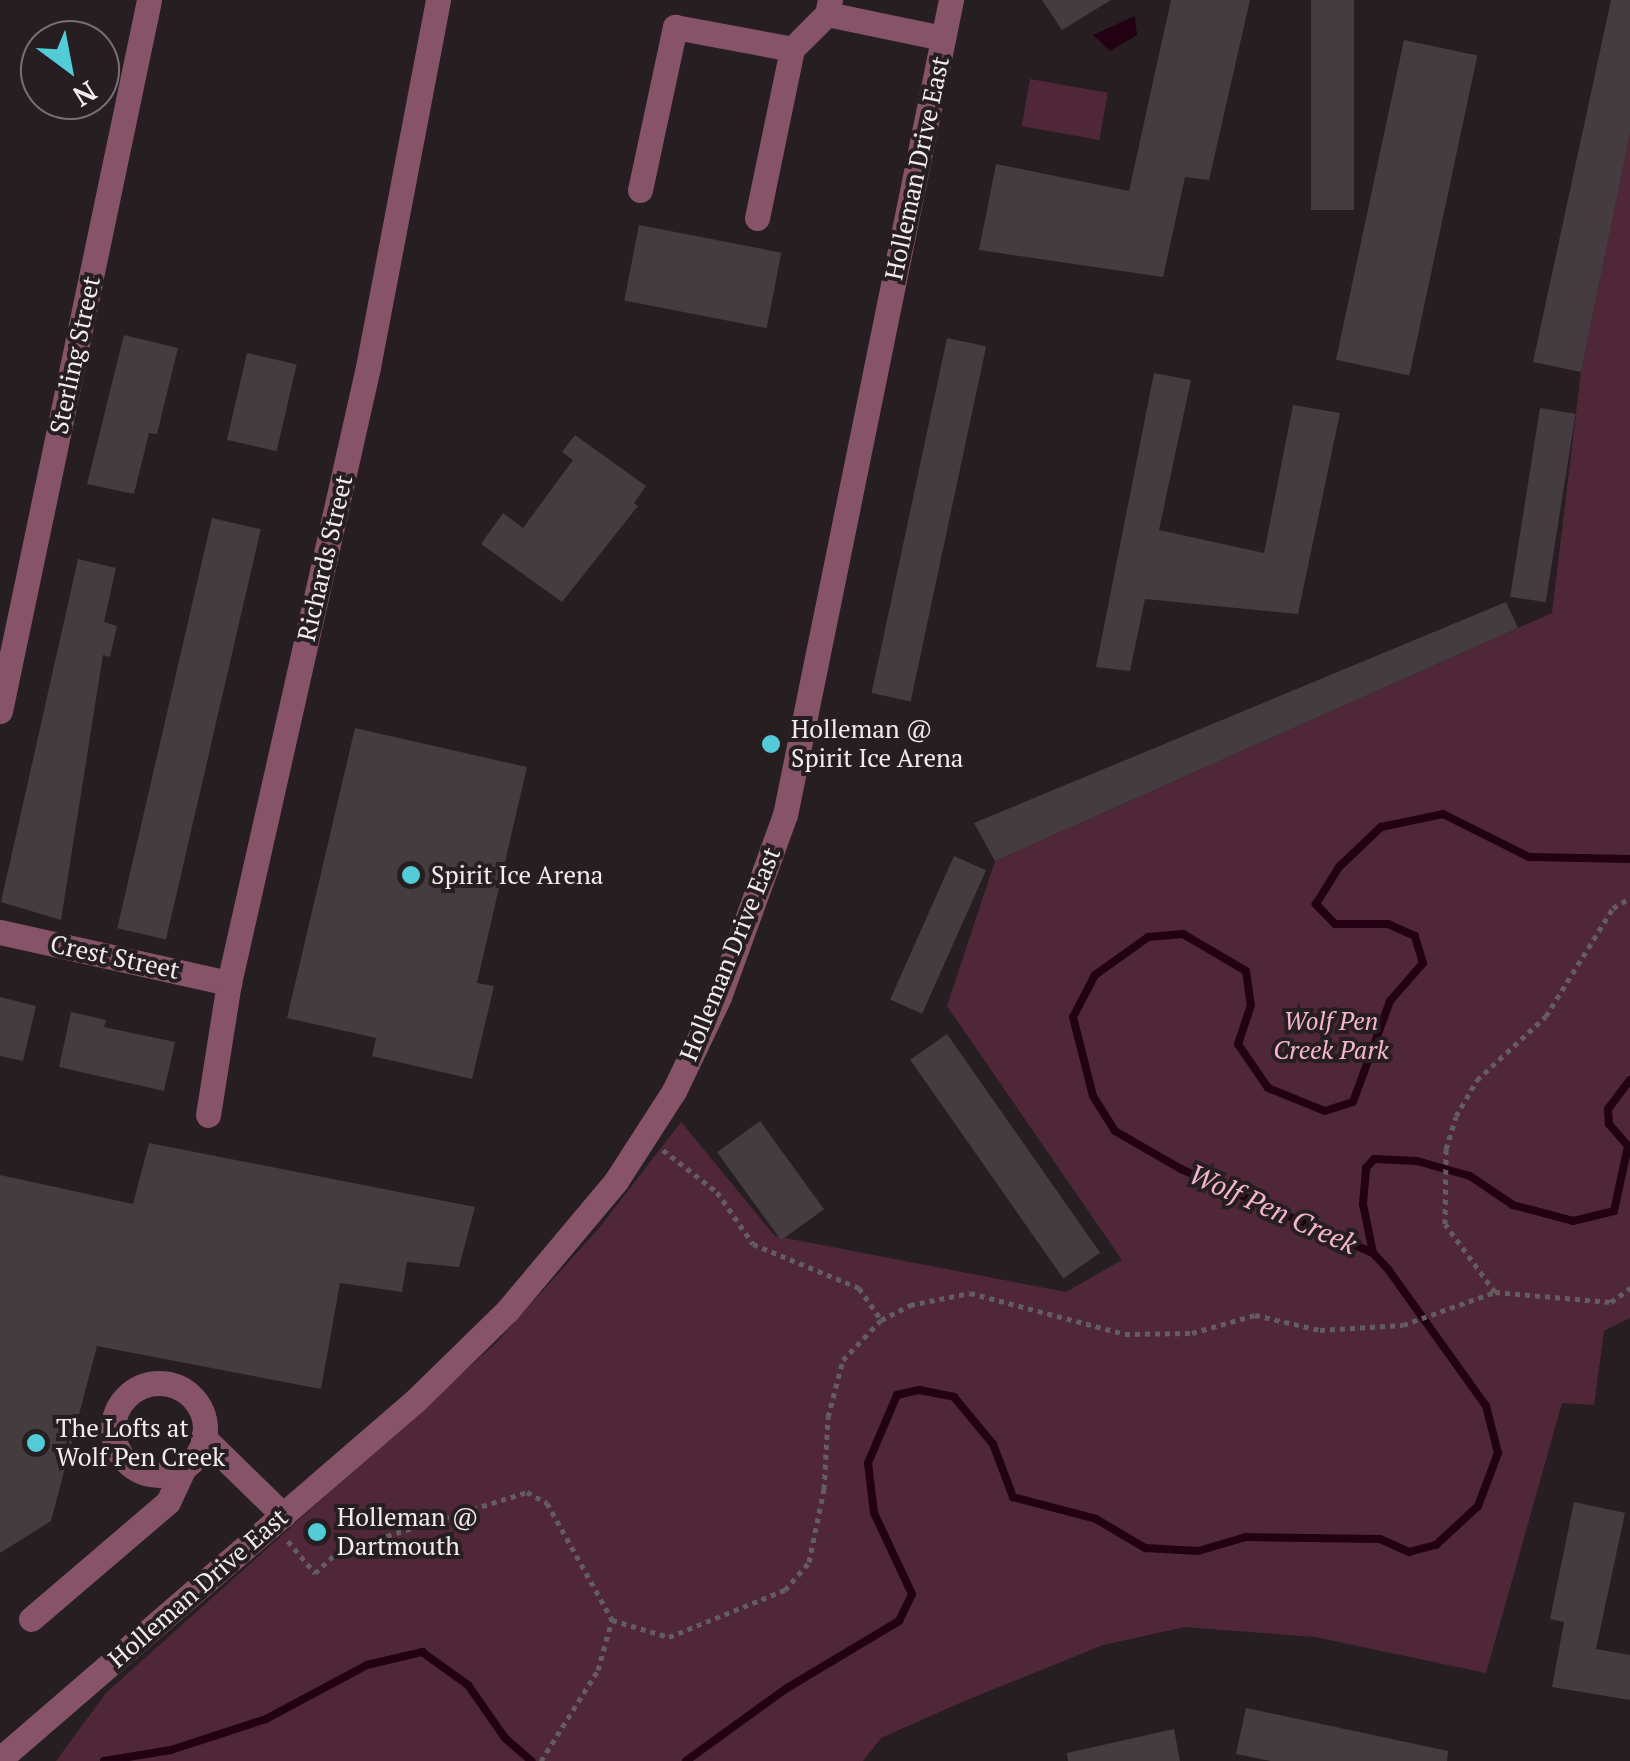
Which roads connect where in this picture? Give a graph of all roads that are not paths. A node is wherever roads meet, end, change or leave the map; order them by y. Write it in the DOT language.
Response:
graph roads {
  1 [pos="149,0"];
  2 [pos="438,0"];
  3 [pos="951,0"];
  4 [pos="829,7"];
  5 [pos="943,38"];
  6 [pos="792,48"];
  7 [pos="640,190"];
  8 [pos="757,218"];
  9 [pos="0,711"];
  10 [pos="0,932"];
  11 [pos="229,982"];
  12 [pos="208,1116"];
  13 [pos="203,1437"];
  14 [pos="185,1466"];
  15 [pos="277,1519"];
  16 [pos="31,1619"];
  17 [pos="0,1760"];
  1 -- 9 [label="street, Sterling Street"];
  2 -- 11 [label="street, Richards Street"];
  3 -- 5 [label="street, Holleman Drive East"];
  4 -- 5 [label="street"];
  4 -- 6 [label="street"];
  5 -- 15 [label="street, Holleman Drive East"];
  6 -- 7 [label="street"];
  6 -- 8 [label="street"];
  10 -- 11 [label="street, Crest Street"];
  11 -- 12 [label="street, Richards Street"];
  13 -- 14 [label="street"];
  13 -- 14 [label="street"];
  13 -- 15 [label="street"];
  14 -- 16 [label="street"];
  15 -- 17 [label="street, Holleman Drive East"];
}
